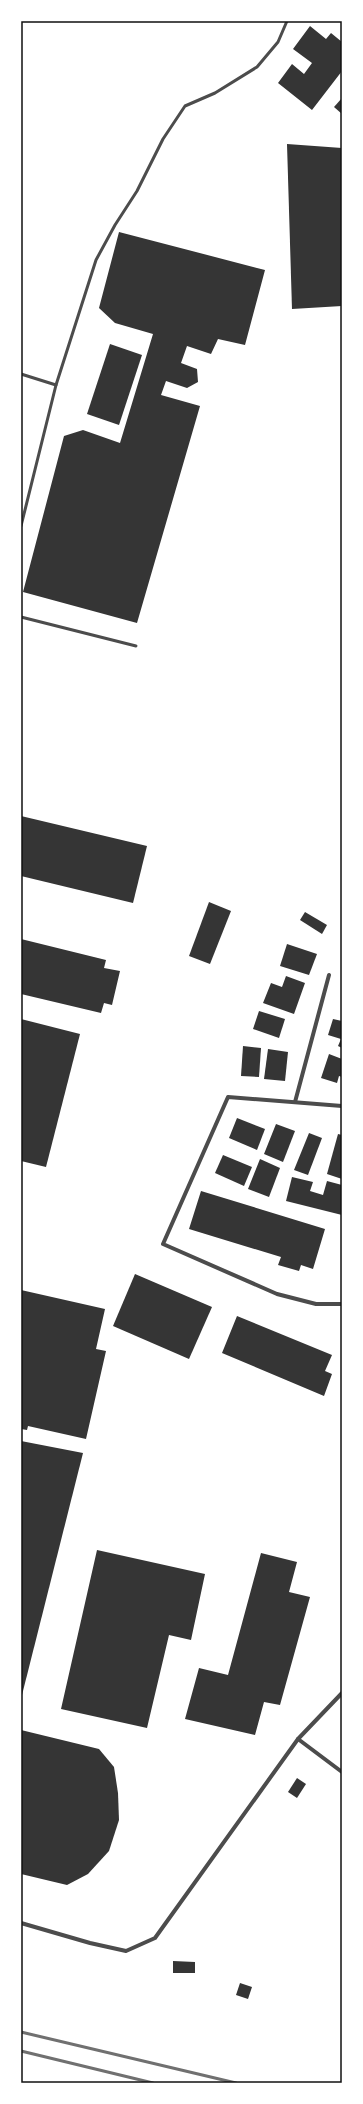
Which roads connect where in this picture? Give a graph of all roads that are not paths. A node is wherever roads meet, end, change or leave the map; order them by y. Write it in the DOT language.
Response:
graph roads {
  1 [pos="287,21"];
  2 [pos="21,374"];
  3 [pos="56,385"];
  4 [pos="21,526"];
  5 [pos="21,617"];
  6 [pos="136,646"];
  7 [pos="329,975"];
  8 [pos="295,1102"];
  9 [pos="342,1106"];
  10 [pos="342,1304"];
  11 [pos="342,1693"];
  12 [pos="298,1739"];
  13 [pos="342,1772"];
  14 [pos="21,1923"];
  1 -- 3 [label="lane"];
  2 -- 3 [label="lane"];
  3 -- 4 [label="lane"];
  5 -- 6 [label="lane"];
  7 -- 8 [label="street"];
  8 -- 9 [label="street"];
  8 -- 10 [label="street"];
  11 -- 12 [label="street"];
  12 -- 13 [label="street"];
  12 -- 14 [label="street"];
}
